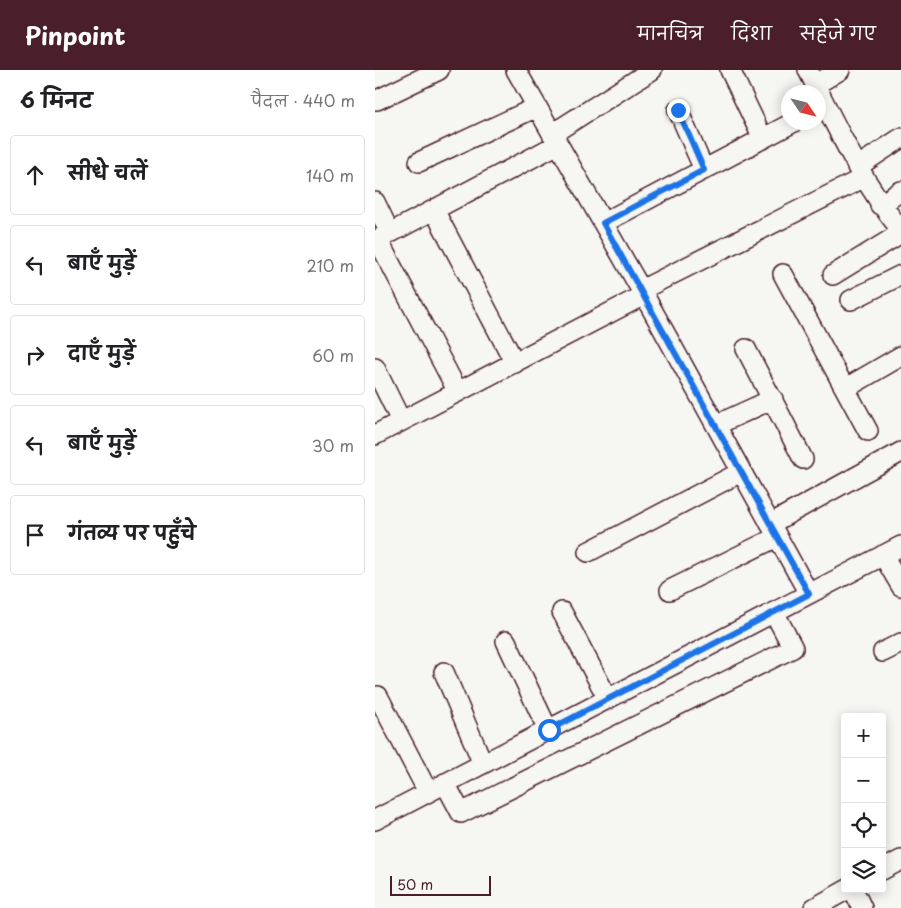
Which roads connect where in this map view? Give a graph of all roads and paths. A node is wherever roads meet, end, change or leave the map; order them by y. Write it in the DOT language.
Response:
graph roads {
  1 [pos="439,70"];
  2 [pos="516,70"];
  3 [pos="652,70"];
  4 [pos="730,70"];
  5 [pos="840,70"];
  6 [pos="811,77"];
  7 [pos="377,100"];
  8 [pos="537,107"];
  9 [pos="678,110"];
  10 [pos="826,115"];
  11 [pos="781,129"];
  12 [pos="901,138"];
  13 [pos="555,139"];
  14 [pos="763,139"];
  15 [pos="419,162"];
  16 [pos="704,170"];
  17 [pos="860,172"];
  18 [pos="901,191"];
  19 [pos="375,202"];
  20 [pos="880,205"];
  21 [pos="433,210"];
  22 [pos="603,223"];
  23 [pos="901,231"];
  24 [pos="381,238"];
  25 [pos="783,274"];
  26 [pos="833,275"];
  27 [pos="901,275"];
  28 [pos="643,293"];
  29 [pos="851,300"];
  30 [pos="745,349"];
  31 [pos="901,356"];
  32 [pos="515,363"];
  33 [pos="375,368"];
  34 [pos="846,388"];
  35 [pos="458,392"];
  36 [pos="773,399"];
  37 [pos="401,421"];
  38 [pos="716,425"];
  39 [pos="868,431"];
  40 [pos="375,435"];
  41 [pos="901,452"];
  42 [pos="803,459"];
  43 [pos="741,472"];
  44 [pos="774,530"];
  45 [pos="901,546"];
  46 [pos="588,552"];
  47 [pos="883,555"];
  48 [pos="901,586"];
  49 [pos="670,590"];
  50 [pos="809,594"];
  51 [pos="562,612"];
  52 [pos="774,612"];
  53 [pos="506,641"];
  54 [pos="901,643"];
  55 [pos="883,652"];
  56 [pos="444,672"];
  57 [pos="378,696"];
  58 [pos="607,699"];
  59 [pos="549,730"];
  60 [pos="483,764"];
  61 [pos="445,783"];
  62 [pos="428,792"];
  63 [pos="375,820"];
  64 [pos="841,893"];
  65 [pos="855,893"];
  66 [pos="814,908"];
  67 [pos="862,908"];
  1 -- 7 [label="street"];
  2 -- 8 [label="street"];
  3 -- 13 [label="street"];
  4 -- 14 [label="street"];
  5 -- 6 [label="street"];
  8 -- 13 [label="street"];
  8 -- 15 [label="street"];
  9 -- 16 [label="street"];
  10 -- 17 [label="street"];
  11 -- 14 [label="street"];
  12 -- 17 [label="street"];
  13 -- 21 [label="street"];
  13 -- 22 [label="street"];
  14 -- 16 [label="street"];
  16 -- 22 [label="street"];
  17 -- 20 [label="street"];
  17 -- 28 [label="street"];
  18 -- 20 [label="street"];
  19 -- 24 [label="street"];
  20 -- 23 [label="street"];
  21 -- 24 [label="street"];
  21 -- 32 [label="street"];
  22 -- 28 [label="street"];
  23 -- 26 [label="street"];
  24 -- 35 [label="street"];
  25 -- 34 [label="street"];
  27 -- 29 [label="street"];
  28 -- 32 [label="street"];
  28 -- 38 [label="street"];
  30 -- 36 [label="street"];
  31 -- 34 [label="street"];
  32 -- 35 [label="street"];
  33 -- 37 [label="street"];
  34 -- 39 [label="street"];
  35 -- 37 [label="street"];
  36 -- 38 [label="street"];
  36 -- 42 [label="street"];
  37 -- 40 [label="street"];
  38 -- 43 [label="street"];
  41 -- 44 [label="street"];
  43 -- 44 [label="street"];
  43 -- 46 [label="street"];
  44 -- 49 [label="street"];
  44 -- 50 [label="street"];
  45 -- 47 [label="street"];
  47 -- 48 [label="street"];
  47 -- 50 [label="street"];
  50 -- 52 [label="street"];
  51 -- 58 [label="street"];
  52 -- 58 [label="street"];
  52 -- 61 [label="street"];
  53 -- 59 [label="street"];
  54 -- 55 [label="street"];
  56 -- 60 [label="street"];
  57 -- 62 [label="street"];
  58 -- 59 [label="street"];
  59 -- 60 [label="street"];
  60 -- 61 [label="street"];
  61 -- 62 [label="street"];
  62 -- 63 [label="street"];
  64 -- 66 [label="street"];
  65 -- 67 [label="street"];
}
